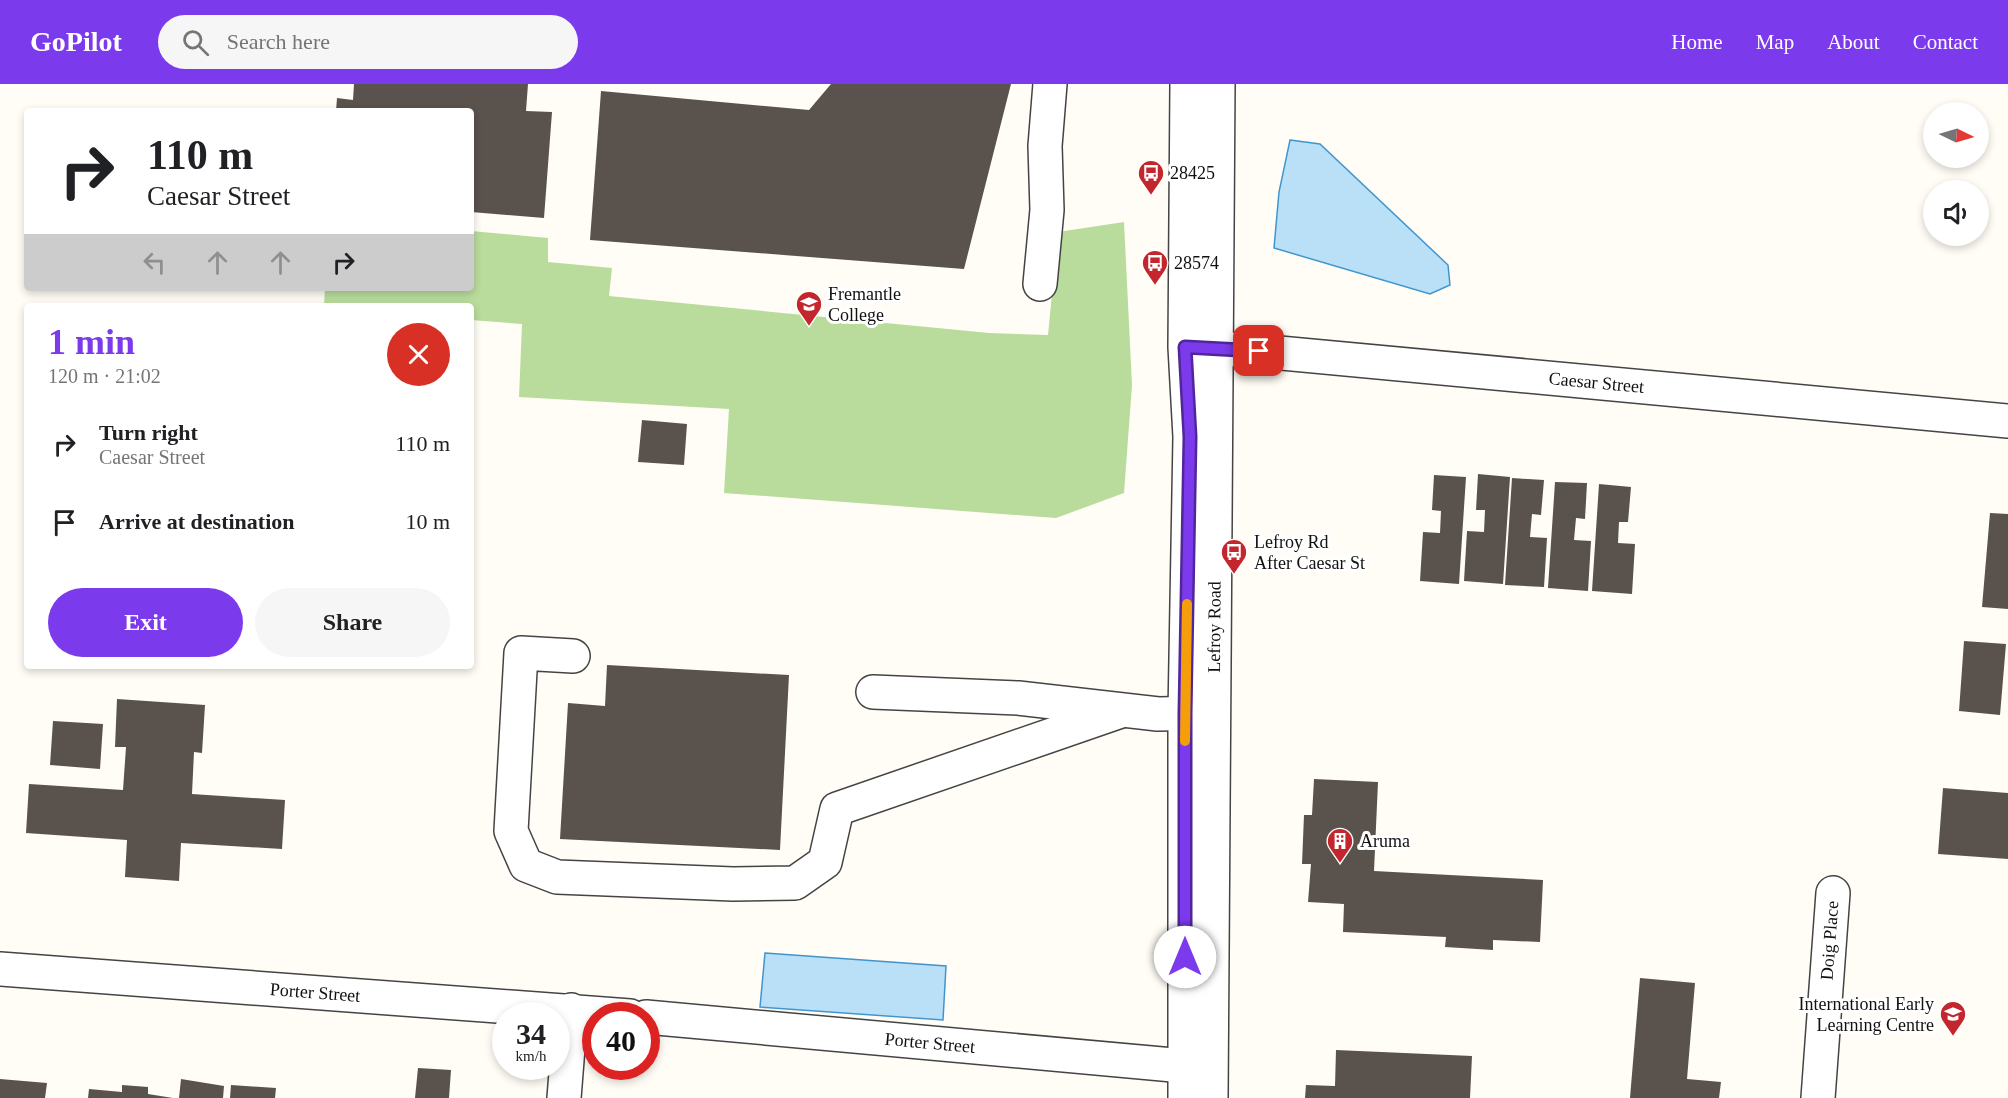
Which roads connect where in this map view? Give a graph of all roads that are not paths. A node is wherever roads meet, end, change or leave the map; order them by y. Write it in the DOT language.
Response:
graph roads {
  1 [pos="1050,84"];
  2 [pos="1187,84"];
  3 [pos="1218,84"];
  4 [pos="1040,284"];
  5 [pos="1201,347"];
  6 [pos="2008,421"];
  7 [pos="573,656"];
  8 [pos="873,692"];
  9 [pos="1121,711"];
  10 [pos="1199,713"];
  11 [pos="1833,893"];
  12 [pos="0,969"];
  13 [pos="571,1010"];
  14 [pos="582,1011"];
  15 [pos="660,1019"];
  16 [pos="1199,1083"];
  17 [pos="564,1098"];
  18 [pos="1818,1098"];
  1 -- 4 [label="street"];
  2 -- 5 [label="street, Lefroy Road"];
  3 -- 5 [label="street, Lefroy Road"];
  5 -- 6 [label="street, Caesar Street"];
  5 -- 10 [label="street, Lefroy Road"];
  7 -- 9 [label="street"];
  8 -- 9 [label="street"];
  9 -- 10 [label="street"];
  10 -- 16 [label="street, Lefroy Road"];
  11 -- 18 [label="street, Doig Place"];
  12 -- 13 [label="street, Porter Street"];
  13 -- 14 [label="street, Porter Street"];
  13 -- 17 [label="street"];
  15 -- 16 [label="street, Porter Street"];
}
